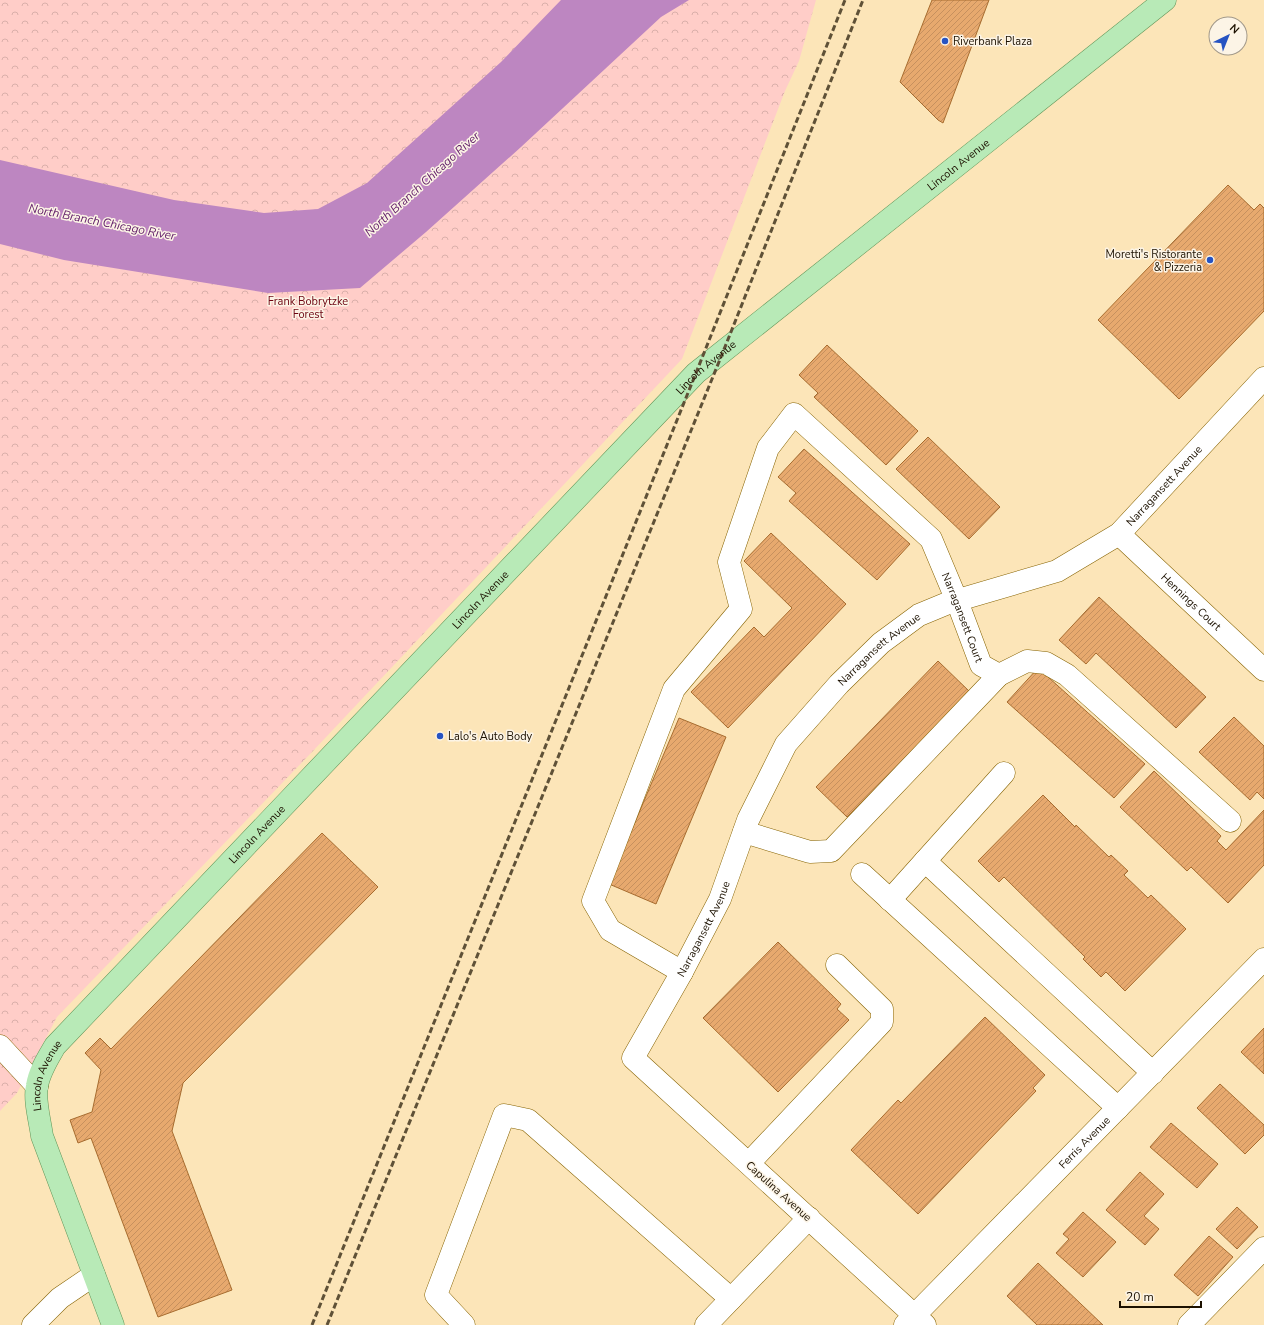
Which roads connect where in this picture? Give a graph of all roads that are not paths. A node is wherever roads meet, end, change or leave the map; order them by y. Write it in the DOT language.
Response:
graph roads {
  1 [pos="1165,0"];
  2 [pos="1264,378"];
  3 [pos="1119,534"];
  4 [pos="957,600"];
  5 [pos="1264,670"];
  6 [pos="999,675"];
  7 [pos="1004,773"];
  8 [pos="1230,821"];
  9 [pos="744,832"];
  10 [pos="925,861"];
  11 [pos="862,874"];
  12 [pos="890,900"];
  13 [pos="1264,959"];
  14 [pos="836,965"];
  15 [pos="682,972"];
  16 [pos="0,1046"];
  17 [pos="633,1058"];
  18 [pos="1152,1073"];
  19 [pos="37,1086"];
  20 [pos="1118,1108"];
  21 [pos="748,1163"];
  22 [pos="809,1218"];
  23 [pos="1264,1248"];
  24 [pos="94,1275"];
  25 [pos="731,1299"];
  26 [pos="915,1322"];
  27 [pos="33,1325"];
  28 [pos="113,1325"];
  29 [pos="464,1325"];
  30 [pos="706,1325"];
  31 [pos="1189,1325"];
  1 -- 19 [label="main road, Lincoln Avenue"];
  2 -- 3 [label="street, Narragansett Avenue"];
  3 -- 4 [label="street, Narragansett Avenue"];
  3 -- 5 [label="street, Hennings Court"];
  4 -- 6 [label="street, Narragansett Court"];
  4 -- 9 [label="street, Narragansett Avenue"];
  4 -- 15 [label="street, Narragansett Court"];
  6 -- 8 [label="street"];
  6 -- 9 [label="street"];
  7 -- 10 [label="street"];
  9 -- 15 [label="street, Narragansett Avenue"];
  10 -- 12 [label="street"];
  10 -- 18 [label="street"];
  11 -- 12 [label="street"];
  12 -- 20 [label="street"];
  13 -- 18 [label="street, Ferris Avenue"];
  14 -- 21 [label="street"];
  15 -- 17 [label="street, Narragansett Avenue"];
  16 -- 19 [label="street"];
  17 -- 21 [label="street, Capulina Avenue"];
  18 -- 20 [label="street, Ferris Avenue"];
  19 -- 24 [label="main road, Lincoln Avenue"];
  20 -- 26 [label="street, Ferris Avenue"];
  21 -- 22 [label="street, Capulina Avenue"];
  22 -- 25 [label="street"];
  22 -- 26 [label="street, Capulina Avenue"];
  23 -- 31 [label="street"];
  24 -- 27 [label="street"];
  24 -- 28 [label="main road, Lincoln Avenue"];
  25 -- 29 [label="street"];
  25 -- 30 [label="street"];
}
